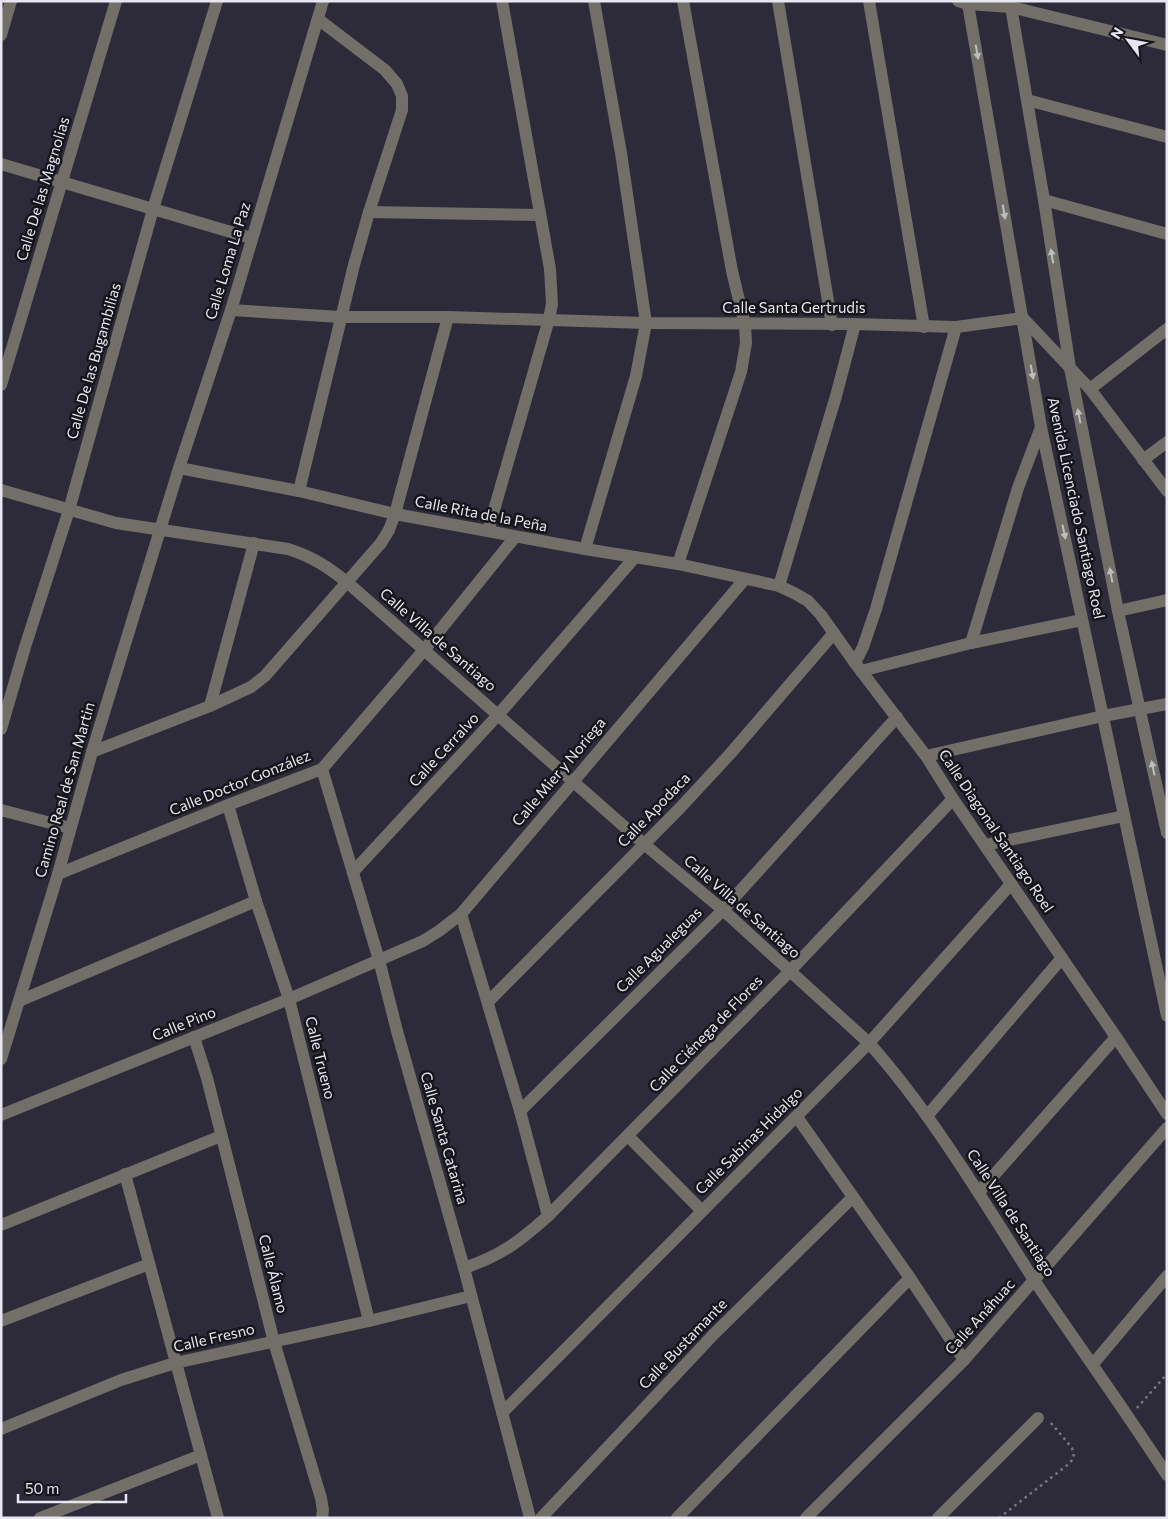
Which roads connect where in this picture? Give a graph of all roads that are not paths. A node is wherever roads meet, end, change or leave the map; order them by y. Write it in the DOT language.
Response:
graph roads {
  1 [pos="11,1"];
  2 [pos="116,1"];
  3 [pos="217,1"];
  4 [pos="323,1"];
  5 [pos="502,1"];
  6 [pos="594,1"];
  7 [pos="683,1"];
  8 [pos="778,1"];
  9 [pos="869,1"];
  10 [pos="966,2"];
  11 [pos="1011,4"];
  12 [pos="318,19"];
  13 [pos="1,35"];
  14 [pos="1167,45"];
  15 [pos="1027,100"];
  16 [pos="1167,137"];
  17 [pos="1,164"];
  18 [pos="63,182"];
  19 [pos="1044,200"];
  20 [pos="153,209"];
  21 [pos="369,212"];
  22 [pos="540,216"];
  23 [pos="1167,234"];
  24 [pos="251,238"];
  25 [pos="231,310"];
  26 [pos="340,317"];
  27 [pos="448,317"];
  28 [pos="1022,318"];
  29 [pos="549,319"];
  30 [pos="646,324"];
  31 [pos="855,324"];
  32 [pos="745,325"];
  33 [pos="832,325"];
  34 [pos="924,327"];
  35 [pos="956,327"];
  36 [pos="1167,329"];
  37 [pos="1070,368"];
  38 [pos="1,385"];
  39 [pos="1090,389"];
  40 [pos="1041,427"];
  41 [pos="1167,442"];
  42 [pos="1143,460"];
  43 [pos="179,468"];
  44 [pos="1,490"];
  45 [pos="299,491"];
  46 [pos="1167,491"];
  47 [pos="69,510"];
  48 [pos="395,514"];
  49 [pos="160,530"];
  50 [pos="488,531"];
  51 [pos="514,536"];
  52 [pos="254,543"];
  53 [pos="585,549"];
  54 [pos="635,557"];
  55 [pos="678,564"];
  56 [pos="744,580"];
  57 [pos="348,583"];
  58 [pos="779,586"];
  59 [pos="1167,600"];
  60 [pos="1118,611"];
  61 [pos="1082,620"];
  62 [pos="834,634"];
  63 [pos="971,643"];
  64 [pos="424,650"];
  65 [pos="858,667"];
  66 [pos="1167,704"];
  67 [pos="210,706"];
  68 [pos="1140,710"];
  69 [pos="498,715"];
  70 [pos="1103,716"];
  71 [pos="898,717"];
  72 [pos="1,729"];
  73 [pos="92,752"];
  74 [pos="926,756"];
  75 [pos="322,769"];
  76 [pos="572,780"];
  77 [pos="953,799"];
  78 [pos="1163,801"];
  79 [pos="228,805"];
  80 [pos="1,810"];
  81 [pos="1124,816"];
  82 [pos="70,828"];
  83 [pos="1167,833"];
  84 [pos="644,844"];
  85 [pos="985,844"];
  86 [pos="354,872"];
  87 [pos="58,874"];
  88 [pos="1011,884"];
  89 [pos="256,901"];
  90 [pos="723,910"];
  91 [pos="461,914"];
  92 [pos="1062,958"];
  93 [pos="379,960"];
  94 [pos="790,971"];
  95 [pos="288,999"];
  96 [pos="18,1001"];
  97 [pos="488,1002"];
  98 [pos="1167,1016"];
  99 [pos="194,1037"];
  100 [pos="1116,1037"];
  101 [pos="869,1043"];
  102 [pos="1,1059"];
  103 [pos="520,1111"];
  104 [pos="1167,1114"];
  105 [pos="1,1115"];
  106 [pos="927,1116"];
  107 [pos="797,1117"];
  108 [pos="1167,1128"];
  109 [pos="221,1136"];
  110 [pos="628,1136"];
  111 [pos="125,1174"];
  112 [pos="979,1192"];
  113 [pos="854,1197"];
  114 [pos="702,1211"];
  115 [pos="548,1216"];
  116 [pos="1,1225"];
  117 [pos="149,1264"];
  118 [pos="464,1268"];
  119 [pos="1167,1276"];
  120 [pos="910,1278"];
  121 [pos="1035,1280"];
  122 [pos="472,1296"];
  123 [pos="1,1321"];
  124 [pos="369,1321"];
  125 [pos="274,1342"];
  126 [pos="964,1360"];
  127 [pos="176,1363"];
  128 [pos="1093,1364"];
  129 [pos="502,1413"];
  130 [pos="1038,1418"];
  131 [pos="1,1429"];
  132 [pos="201,1455"];
  133 [pos="1167,1475"];
  134 [pos="40,1518"];
  135 [pos="218,1518"];
  136 [pos="322,1518"];
  137 [pos="530,1518"];
  138 [pos="541,1518"];
  139 [pos="677,1518"];
  140 [pos="806,1518"];
  141 [pos="938,1518"];
  1 -- 13 [label="street"];
  2 -- 18 [label="street, Calle De las Magnolias"];
  3 -- 20 [label="street, Calle De las Bugambilias"];
  4 -- 12 [label="street, Calle Loma La Paz"];
  5 -- 22 [label="street"];
  6 -- 30 [label="street"];
  7 -- 32 [label="street"];
  8 -- 33 [label="street"];
  9 -- 34 [label="street"];
  10 -- 11 [label="street"];
  10 -- 28 [label="street, Avenida Licenciado Santiago Roel, one-way"];
  11 -- 14 [label="street"];
  11 -- 15 [label="street, Avenida Licenciado Santiago Roel"];
  12 -- 21 [label="street"];
  12 -- 24 [label="street, Calle Loma La Paz"];
  15 -- 16 [label="street"];
  15 -- 19 [label="street, Avenida Licenciado Santiago Roel"];
  17 -- 18 [label="street"];
  18 -- 20 [label="street"];
  18 -- 38 [label="street, Calle De las Magnolias"];
  19 -- 23 [label="street"];
  37 -- 19 [label="street, Avenida Licenciado Santiago Roel, one-way"];
  20 -- 24 [label="street"];
  20 -- 47 [label="street, Calle De las Bugambilias"];
  21 -- 22 [label="street"];
  21 -- 26 [label="street"];
  22 -- 29 [label="street"];
  24 -- 25 [label="street, Calle Loma La Paz"];
  25 -- 26 [label="street, Calle Santa Gertrudis"];
  25 -- 43 [label="street, Calle Loma La Paz"];
  26 -- 27 [label="street, Calle Santa Gertrudis"];
  26 -- 45 [label="street"];
  27 -- 29 [label="street, Calle Santa Gertrudis"];
  27 -- 48 [label="street"];
  28 -- 35 [label="street, Calle Santa Gertrudis"];
  28 -- 37 [label="street"];
  28 -- 40 [label="street, Avenida Licenciado Santiago Roel, one-way"];
  29 -- 30 [label="street, Calle Santa Gertrudis"];
  29 -- 50 [label="street"];
  30 -- 32 [label="street, Calle Santa Gertrudis"];
  30 -- 53 [label="street"];
  31 -- 33 [label="street, Calle Santa Gertrudis"];
  31 -- 34 [label="street, Calle Santa Gertrudis"];
  31 -- 58 [label="street"];
  32 -- 33 [label="street, Calle Santa Gertrudis"];
  32 -- 55 [label="street"];
  34 -- 35 [label="street, Calle Santa Gertrudis"];
  35 -- 65 [label="street"];
  36 -- 39 [label="street"];
  37 -- 39 [label="street"];
  60 -- 37 [label="street, Avenida Licenciado Santiago Roel, one-way"];
  39 -- 42 [label="street"];
  40 -- 61 [label="street, Avenida Licenciado Santiago Roel, one-way"];
  40 -- 63 [label="street"];
  41 -- 42 [label="street"];
  42 -- 46 [label="street"];
  43 -- 45 [label="street, Calle Rita de la Peña"];
  43 -- 49 [label="street, Calle Loma La Paz"];
  44 -- 47 [label="street, Calle Villa de Santiago"];
  45 -- 48 [label="street, Calle Rita de la Peña"];
  47 -- 49 [label="street, Calle Villa de Santiago"];
  47 -- 72 [label="street, Calle De las Bugambilias"];
  48 -- 50 [label="street, Calle Rita de la Peña"];
  48 -- 57 [label="street"];
  49 -- 52 [label="street, Calle Villa de Santiago"];
  49 -- 73 [label="street, Camino Real de San Martin"];
  50 -- 51 [label="street, Calle Rita de la Peña"];
  51 -- 53 [label="street, Calle Rita de la Peña"];
  51 -- 64 [label="street, Calle Doctor González"];
  52 -- 57 [label="street, Calle Villa de Santiago"];
  52 -- 67 [label="street"];
  53 -- 54 [label="street, Calle Rita de la Peña"];
  54 -- 55 [label="street, Calle Rita de la Peña"];
  54 -- 69 [label="street, Calle Cerralvo"];
  55 -- 56 [label="street, Calle Rita de la Peña"];
  56 -- 58 [label="street, Calle Rita de la Peña"];
  56 -- 76 [label="street, Calle Mier y Noriega"];
  57 -- 64 [label="street, Calle Villa de Santiago"];
  57 -- 67 [label="street"];
  58 -- 62 [label="street, Calle Diagonal Santiago Roel"];
  59 -- 60 [label="street"];
  60 -- 68 [label="street, Avenida Licenciado Santiago Roel"];
  61 -- 63 [label="street"];
  61 -- 70 [label="street, Avenida Licenciado Santiago Roel"];
  62 -- 65 [label="street, Calle Diagonal Santiago Roel"];
  62 -- 84 [label="street, Calle Apodaca"];
  63 -- 65 [label="street"];
  64 -- 69 [label="street, Calle Villa de Santiago"];
  64 -- 75 [label="street, Calle Doctor González"];
  65 -- 71 [label="street, Calle Diagonal Santiago Roel"];
  66 -- 68 [label="street"];
  67 -- 73 [label="street"];
  68 -- 70 [label="street"];
  78 -- 68 [label="street, Avenida Licenciado Santiago Roel, one-way"];
  69 -- 76 [label="street, Calle Villa de Santiago"];
  69 -- 86 [label="street, Calle Cerralvo"];
  70 -- 74 [label="street"];
  70 -- 81 [label="street, Avenida Licenciado Santiago Roel"];
  71 -- 74 [label="street, Calle Diagonal Santiago Roel"];
  71 -- 90 [label="street, Calle Agualeguas"];
  73 -- 82 [label="street, Camino Real de San Martin"];
  74 -- 77 [label="street, Calle Diagonal Santiago Roel"];
  75 -- 79 [label="street, Calle Doctor González"];
  75 -- 86 [label="street, Calle Santa Catarina"];
  76 -- 84 [label="street, Calle Villa de Santiago"];
  76 -- 91 [label="street, Calle Mier y Noriega"];
  77 -- 85 [label="street, Calle Diagonal Santiago Roel"];
  77 -- 94 [label="street, Calle Ciénega de Flores"];
  78 -- 83 [label="street, Avenida Licenciado Santiago Roel"];
  79 -- 87 [label="street, Calle Doctor González"];
  79 -- 89 [label="street, Calle Trueno"];
  80 -- 82 [label="street"];
  81 -- 85 [label="street"];
  81 -- 98 [label="street, Avenida Licenciado Santiago Roel"];
  82 -- 87 [label="street, Camino Real de San Martin"];
  84 -- 90 [label="street, Calle Villa de Santiago"];
  84 -- 97 [label="street, Calle Apodaca"];
  85 -- 88 [label="street, Calle Diagonal Santiago Roel"];
  86 -- 93 [label="street, Calle Santa Catarina"];
  87 -- 96 [label="street, Camino Real de San Martin"];
  88 -- 92 [label="street, Calle Diagonal Santiago Roel"];
  88 -- 101 [label="street, Calle Sabinas Hidalgo"];
  89 -- 95 [label="street, Calle Trueno"];
  89 -- 96 [label="street"];
  90 -- 94 [label="street, Calle Villa de Santiago"];
  90 -- 103 [label="street, Calle Agualeguas"];
  91 -- 93 [label="street, Calle Mier y Noriega"];
  91 -- 97 [label="street"];
  92 -- 100 [label="street, Calle Diagonal Santiago Roel"];
  92 -- 106 [label="street"];
  93 -- 95 [label="street, Calle Pino"];
  93 -- 118 [label="street, Calle Santa Catarina"];
  94 -- 101 [label="street, Calle Villa de Santiago"];
  94 -- 110 [label="street, Calle Ciénega de Flores"];
  95 -- 99 [label="street, Calle Pino"];
  95 -- 124 [label="street, Calle Trueno"];
  96 -- 102 [label="street, Camino Real de San Martin"];
  97 -- 103 [label="street"];
  99 -- 105 [label="street, Calle Pino"];
  99 -- 109 [label="street, Calle Álamo"];
  100 -- 104 [label="street, Calle Diagonal Santiago Roel"];
  100 -- 112 [label="street"];
  101 -- 106 [label="street, Calle Villa de Santiago"];
  101 -- 107 [label="street, Calle Sabinas Hidalgo"];
  103 -- 115 [label="street"];
  106 -- 112 [label="street, Calle Villa de Santiago"];
  107 -- 113 [label="street"];
  107 -- 114 [label="street, Calle Sabinas Hidalgo"];
  108 -- 121 [label="street, Calle Anáhuac"];
  109 -- 111 [label="street"];
  109 -- 125 [label="street, Calle Álamo"];
  110 -- 114 [label="street"];
  110 -- 115 [label="street, Calle Ciénega de Flores"];
  111 -- 116 [label="street"];
  111 -- 117 [label="street"];
  112 -- 121 [label="street, Calle Villa de Santiago"];
  113 -- 120 [label="street"];
  113 -- 138 [label="street, Calle Bustamante"];
  114 -- 129 [label="street, Calle Sabinas Hidalgo"];
  115 -- 118 [label="street, Calle Ciénega de Flores"];
  117 -- 123 [label="street"];
  117 -- 127 [label="street"];
  118 -- 122 [label="street, Calle Santa Catarina"];
  119 -- 128 [label="street"];
  120 -- 126 [label="street"];
  120 -- 139 [label="street"];
  121 -- 126 [label="street, Calle Anáhuac"];
  121 -- 128 [label="street, Calle Villa de Santiago"];
  122 -- 124 [label="street, Calle Fresno"];
  122 -- 129 [label="street, Calle Santa Catarina"];
  124 -- 125 [label="street, Calle Fresno"];
  125 -- 127 [label="street, Calle Fresno"];
  125 -- 136 [label="street, Calle Álamo"];
  126 -- 140 [label="street, Calle Anáhuac"];
  127 -- 131 [label="street, Calle Fresno"];
  127 -- 132 [label="street"];
  128 -- 133 [label="street, Calle Villa de Santiago"];
  129 -- 137 [label="street, Calle Santa Catarina"];
  130 -- 141 [label="street"];
  132 -- 134 [label="street"];
  132 -- 135 [label="street"];
}
